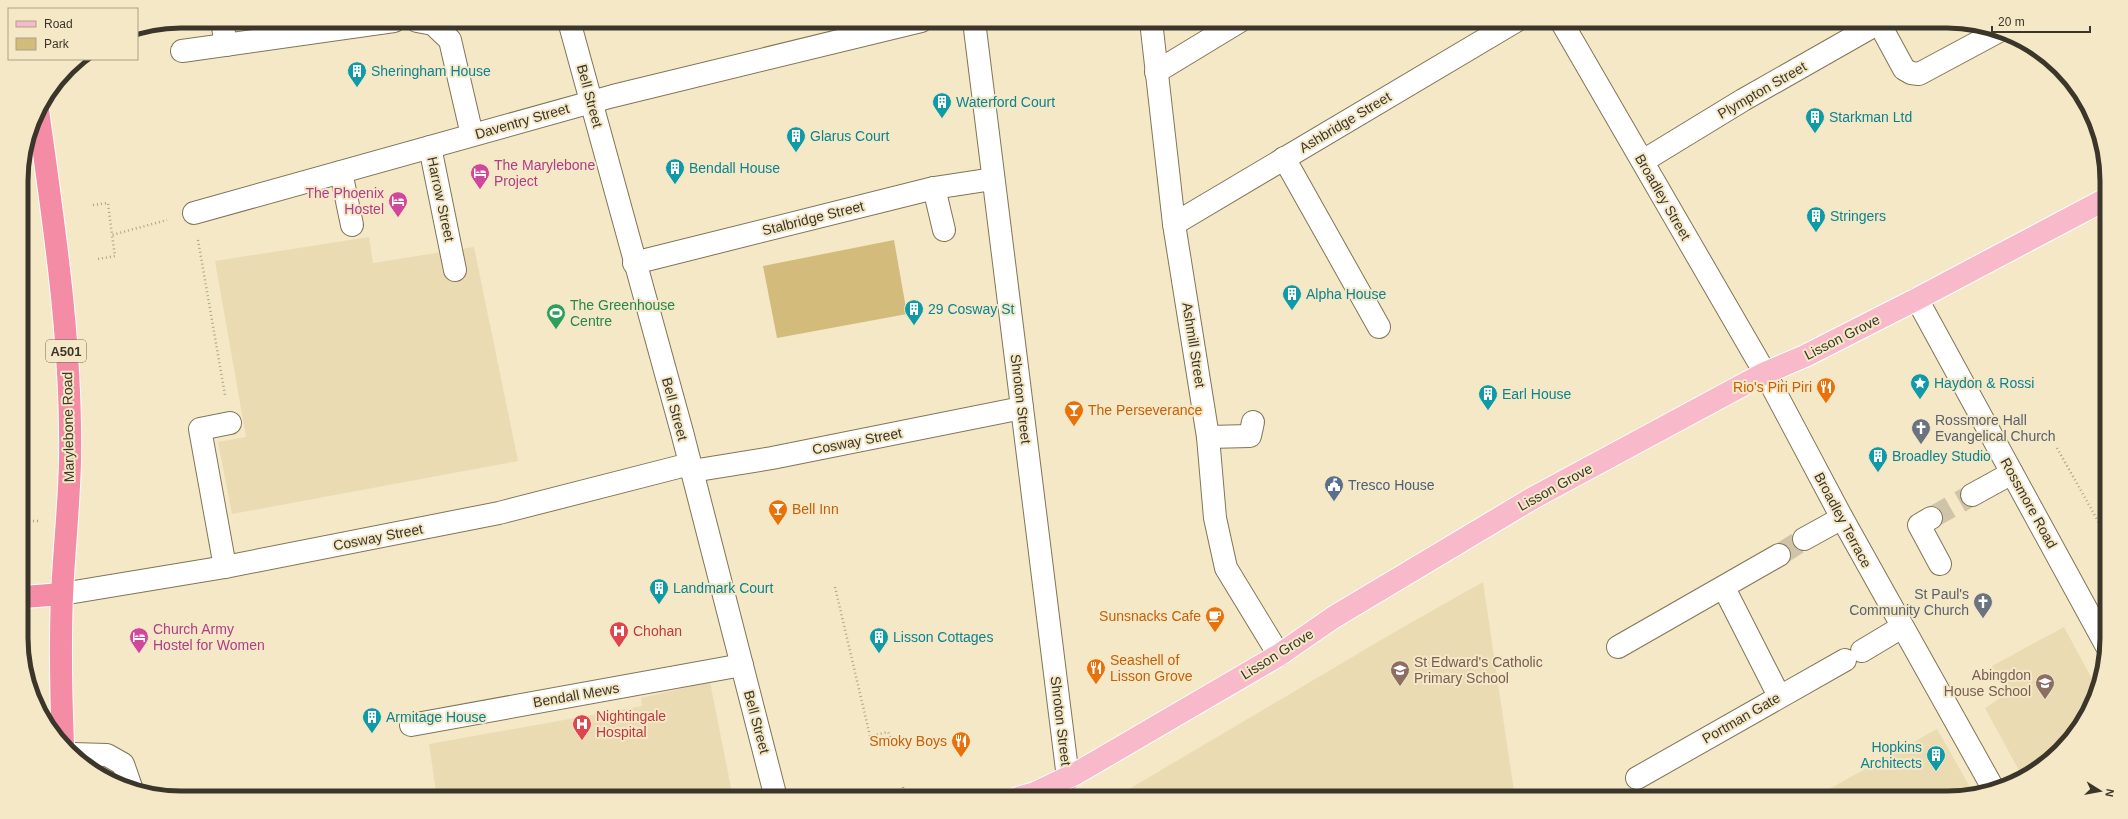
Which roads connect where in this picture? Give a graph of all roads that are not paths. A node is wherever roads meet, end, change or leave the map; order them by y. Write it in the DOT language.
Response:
graph roads {
  1 [pos="223,28"];
  2 [pos="345,28"];
  3 [pos="437,28"];
  4 [pos="571,28"];
  5 [pos="892,28"];
  6 [pos="975,28"];
  7 [pos="1152,28"];
  8 [pos="1228,28"];
  9 [pos="1504,28"];
  10 [pos="1565,28"];
  11 [pos="1870,28"];
  12 [pos="1884,28"];
  13 [pos="1992,35"];
  14 [pos="226,45"];
  15 [pos="182,51"];
  16 [pos="1156,72"];
  17 [pos="591,102"];
  18 [pos="40,123"];
  19 [pos="472,135"];
  20 [pos="430,147"];
  21 [pos="1284,158"];
  22 [pos="1643,162"];
  23 [pos="341,172"];
  24 [pos="993,179"];
  25 [pos="934,188"];
  26 [pos="2100,202"];
  27 [pos="194,213"];
  28 [pos="1174,224"];
  29 [pos="352,225"];
  30 [pos="944,230"];
  31 [pos="454,260"];
  32 [pos="634,263"];
  33 [pos="1917,299"];
  34 [pos="1379,327"];
  35 [pos="1765,374"];
  36 [pos="1022,408"];
  37 [pos="1253,422"];
  38 [pos="230,423"];
  39 [pos="1208,437"];
  40 [pos="691,467"];
  41 [pos="2012,473"];
  42 [pos="1972,495"];
  43 [pos="1842,518"];
  44 [pos="1931,518"];
  45 [pos="1804,539"];
  46 [pos="1779,555"];
  47 [pos="1940,564"];
  48 [pos="225,567"];
  49 [pos="1724,588"];
  50 [pos="62,594"];
  51 [pos="28,597"];
  52 [pos="1902,627"];
  53 [pos="2100,634"];
  54 [pos="1618,647"];
  55 [pos="1278,655"];
  56 [pos="742,665"];
  57 [pos="1779,696"];
  58 [pos="411,726"];
  59 [pos="63,734"];
  60 [pos="82,754"];
  61 [pos="1068,778"];
  62 [pos="1637,778"];
  63 [pos="129,782"];
  64 [pos="1991,785"];
  65 [pos="774,791"];
  66 [pos="1041,791"];
  1 -- 14 [label="street"];
  2 -- 14 [label="street"];
  3 -- 19 [label="street"];
  4 -- 17 [label="street, Bell Street"];
  5 -- 17 [label="street, Daventry Street"];
  6 -- 24 [label="street, Shroton Street"];
  7 -- 16 [label="street, Ashmill Street"];
  8 -- 16 [label="street"];
  9 -- 21 [label="street, Ashbridge Street"];
  10 -- 22 [label="street, Broadley Street"];
  11 -- 22 [label="street, Plympton Street"];
  12 -- 13 [label="street"];
  14 -- 15 [label="street"];
  16 -- 28 [label="street, Ashmill Street"];
  17 -- 19 [label="street, Daventry Street"];
  17 -- 32 [label="street, Bell Street"];
  18 -- 50 [label="highway, Marylebone Road / A501"];
  19 -- 20 [label="street, Daventry Street"];
  20 -- 23 [label="street, Daventry Street"];
  20 -- 31 [label="street, Harrow Street"];
  21 -- 28 [label="street, Ashbridge Street"];
  21 -- 34 [label="street"];
  22 -- 35 [label="street, Broadley Street"];
  23 -- 27 [label="street, Daventry Street"];
  23 -- 29 [label="street"];
  24 -- 25 [label="street, Stalbridge Street"];
  24 -- 36 [label="street, Shroton Street"];
  25 -- 30 [label="street"];
  25 -- 32 [label="street, Stalbridge Street"];
  26 -- 33 [label="main road, Lisson Grove"];
  28 -- 39 [label="street, Ashmill Street"];
  32 -- 40 [label="street, Bell Street"];
  33 -- 35 [label="main road, Lisson Grove"];
  33 -- 41 [label="street, Rossmore Road"];
  35 -- 43 [label="street, Broadley Terrace"];
  35 -- 55 [label="main road, Lisson Grove"];
  36 -- 40 [label="street, Cosway Street"];
  36 -- 61 [label="street, Shroton Street"];
  37 -- 39 [label="street"];
  38 -- 48 [label="street"];
  39 -- 55 [label="street, Ashmill Street"];
  40 -- 48 [label="street, Cosway Street"];
  40 -- 56 [label="street, Bell Street"];
  41 -- 42 [label="street"];
  41 -- 53 [label="street, Rossmore Road"];
  43 -- 45 [label="street"];
  43 -- 52 [label="street, Broadley Terrace"];
  44 -- 47 [label="street"];
  46 -- 49 [label="street"];
  48 -- 50 [label="street, Cosway Street"];
  49 -- 54 [label="street"];
  49 -- 57 [label="street"];
  50 -- 51 [label="highway"];
  50 -- 59 [label="highway, Marylebone Road / A501"];
  52 -- 57 [label="street, Portman Gate"];
  52 -- 64 [label="street, Broadley Terrace"];
  55 -- 61 [label="main road, Lisson Grove"];
  56 -- 58 [label="street, Bendall Mews"];
  56 -- 65 [label="street, Bell Street"];
  57 -- 62 [label="street, Portman Gate"];
  60 -- 63 [label="street"];
  61 -- 66 [label="main road, Lisson Grove"];
}
